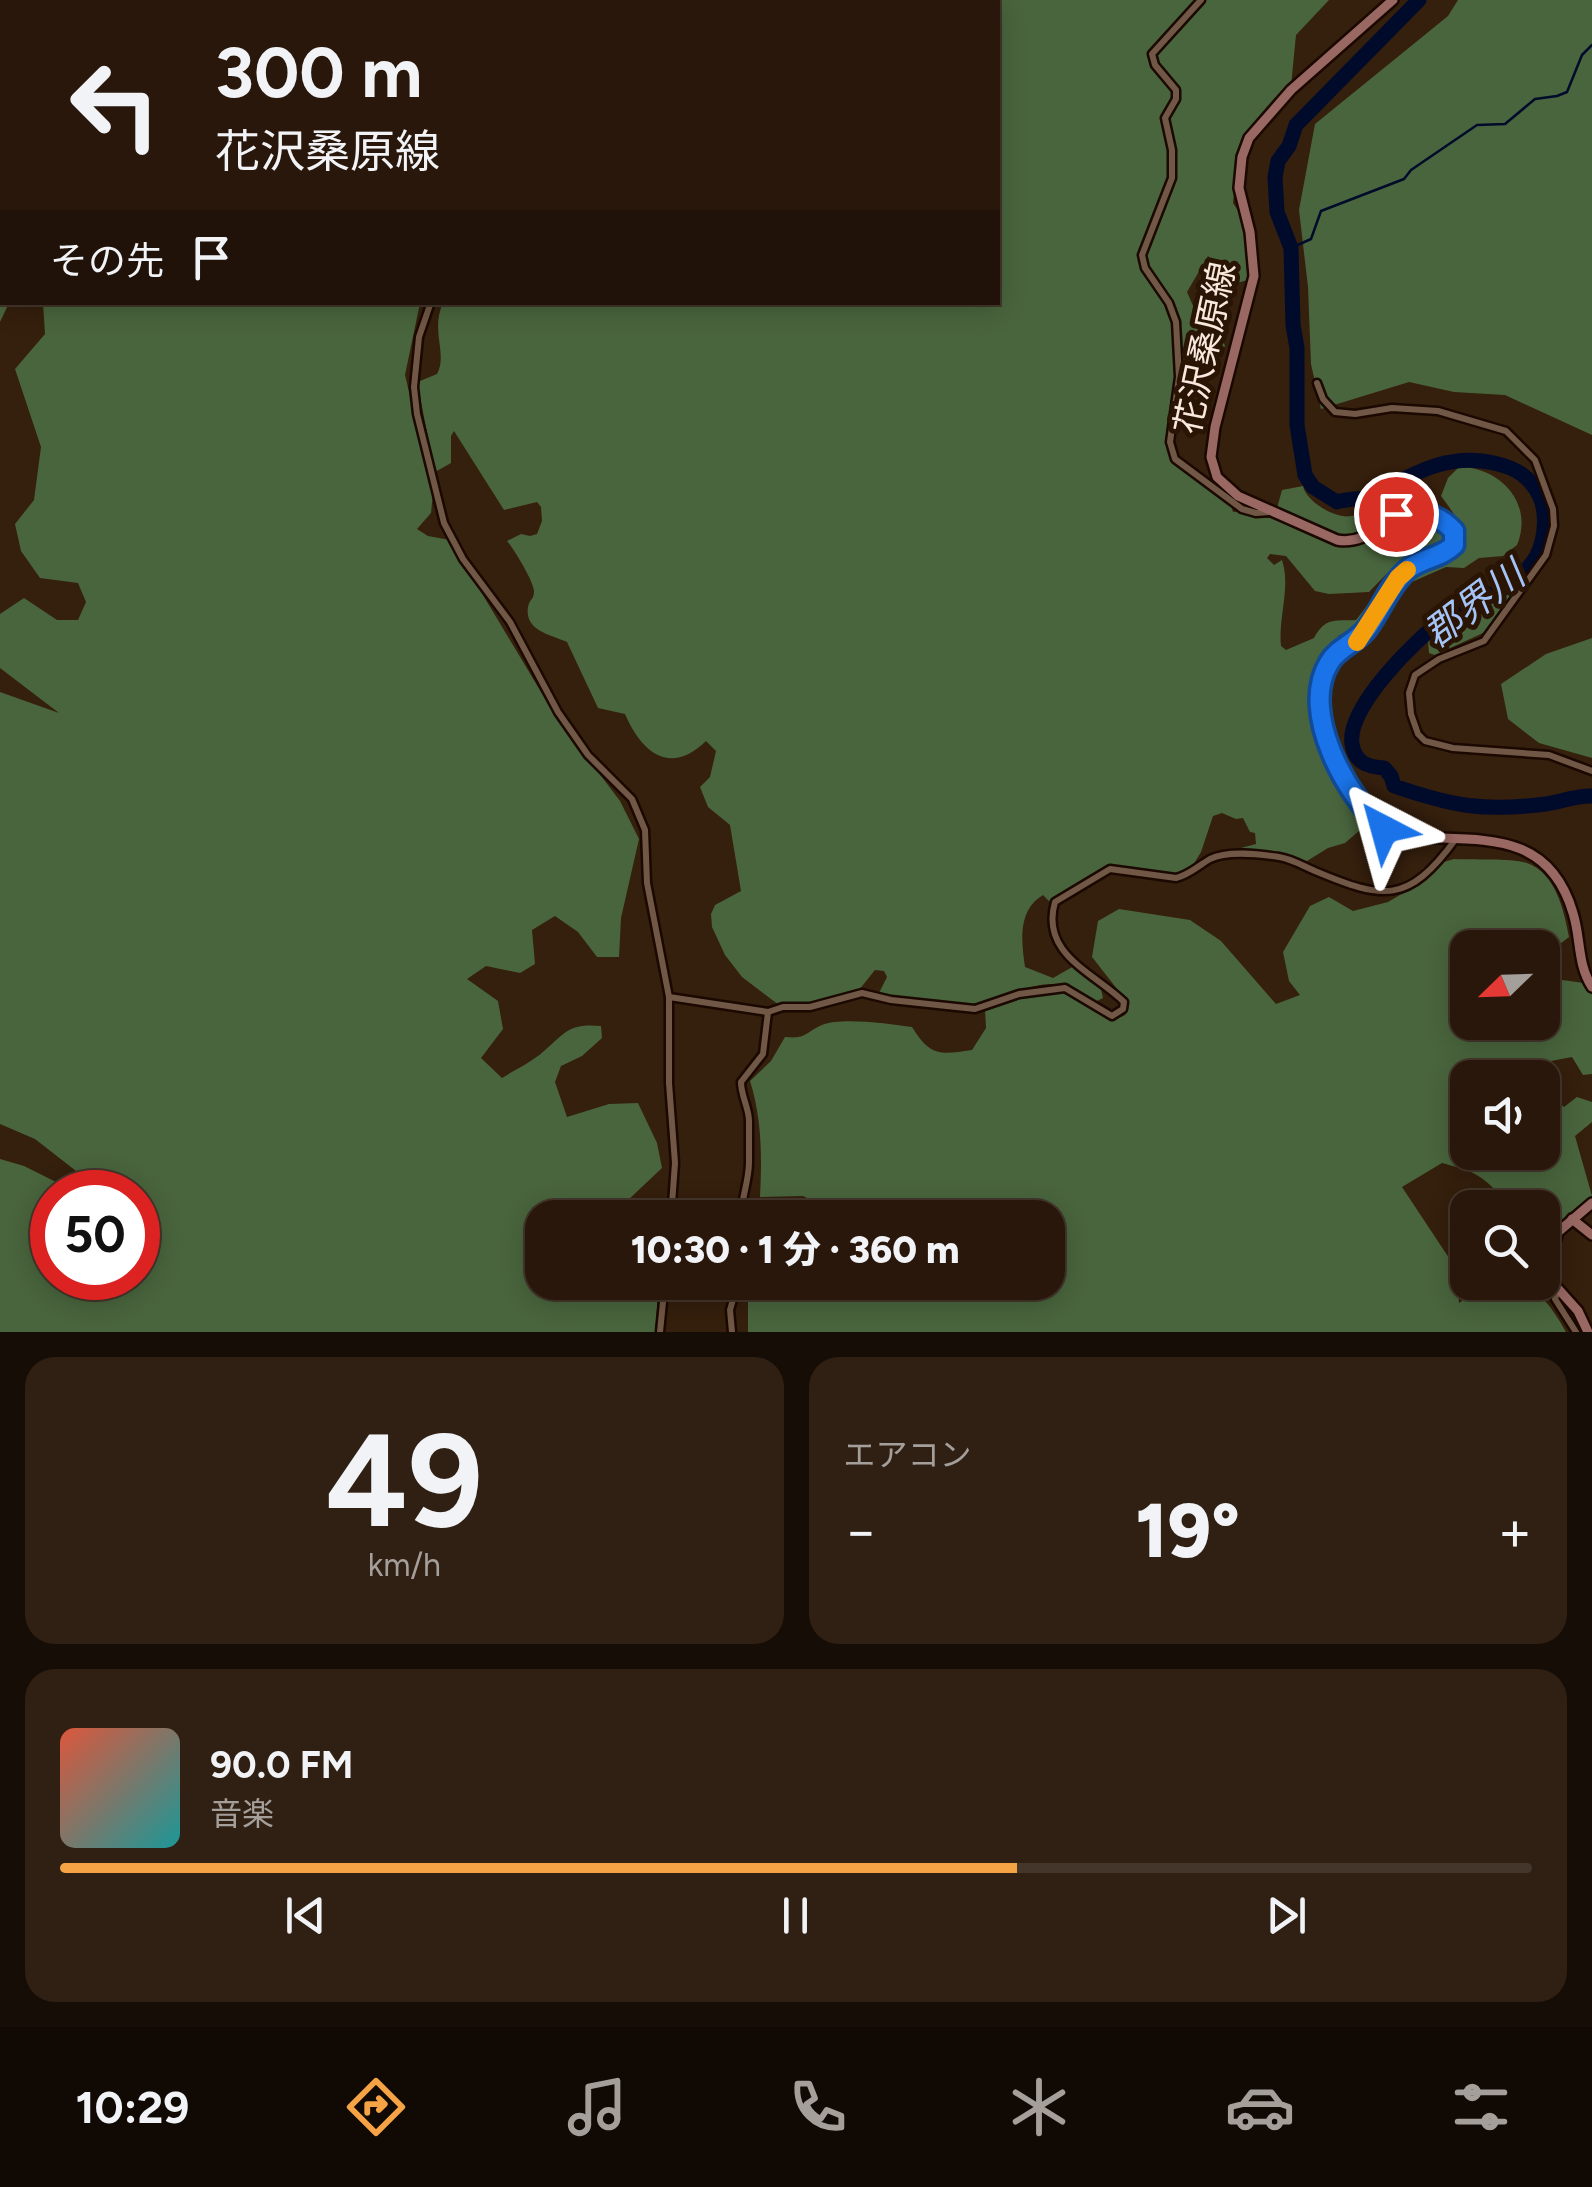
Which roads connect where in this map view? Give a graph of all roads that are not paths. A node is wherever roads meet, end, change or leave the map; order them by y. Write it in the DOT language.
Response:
graph roads {
  1 [pos="1202,0"];
  2 [pos="1393,0"];
  3 [pos="430,305"];
  4 [pos="1317,384"];
  5 [pos="1270,512"];
  6 [pos="1592,771"];
  7 [pos="1455,840"];
  8 [pos="1592,988"];
  9 [pos="669,997"];
  10 [pos="768,1012"];
  11 [pos="672,1200"];
  12 [pos="741,1200"];
  13 [pos="1592,1203"];
  14 [pos="1572,1219"];
  15 [pos="1560,1230"];
  16 [pos="1592,1234"];
  17 [pos="1560,1292"];
  18 [pos="663,1300"];
  19 [pos="733,1300"];
  20 [pos="1556,1300"];
  21 [pos="660,1332"];
  22 [pos="732,1332"];
  23 [pos="1576,1332"];
  24 [pos="1588,1332"];
  1 -- 5 [label="street"];
  2 -- 5 [label="main road, 花沢桑原線"];
  3 -- 9 [label="street"];
  4 -- 6 [label="street"];
  5 -- 7 [label="main road, 花沢桑原線"];
  7 -- 8 [label="main road, 花沢桑原線"];
  7 -- 10 [label="street"];
  9 -- 10 [label="street"];
  9 -- 11 [label="street"];
  10 -- 12 [label="street"];
  13 -- 14 [label="main road"];
  14 -- 15 [label="main road"];
  14 -- 16 [label="main road"];
  17 -- 24 [label="main road"];
  18 -- 21 [label="street"];
  19 -- 22 [label="street"];
  20 -- 23 [label="street"];
}
